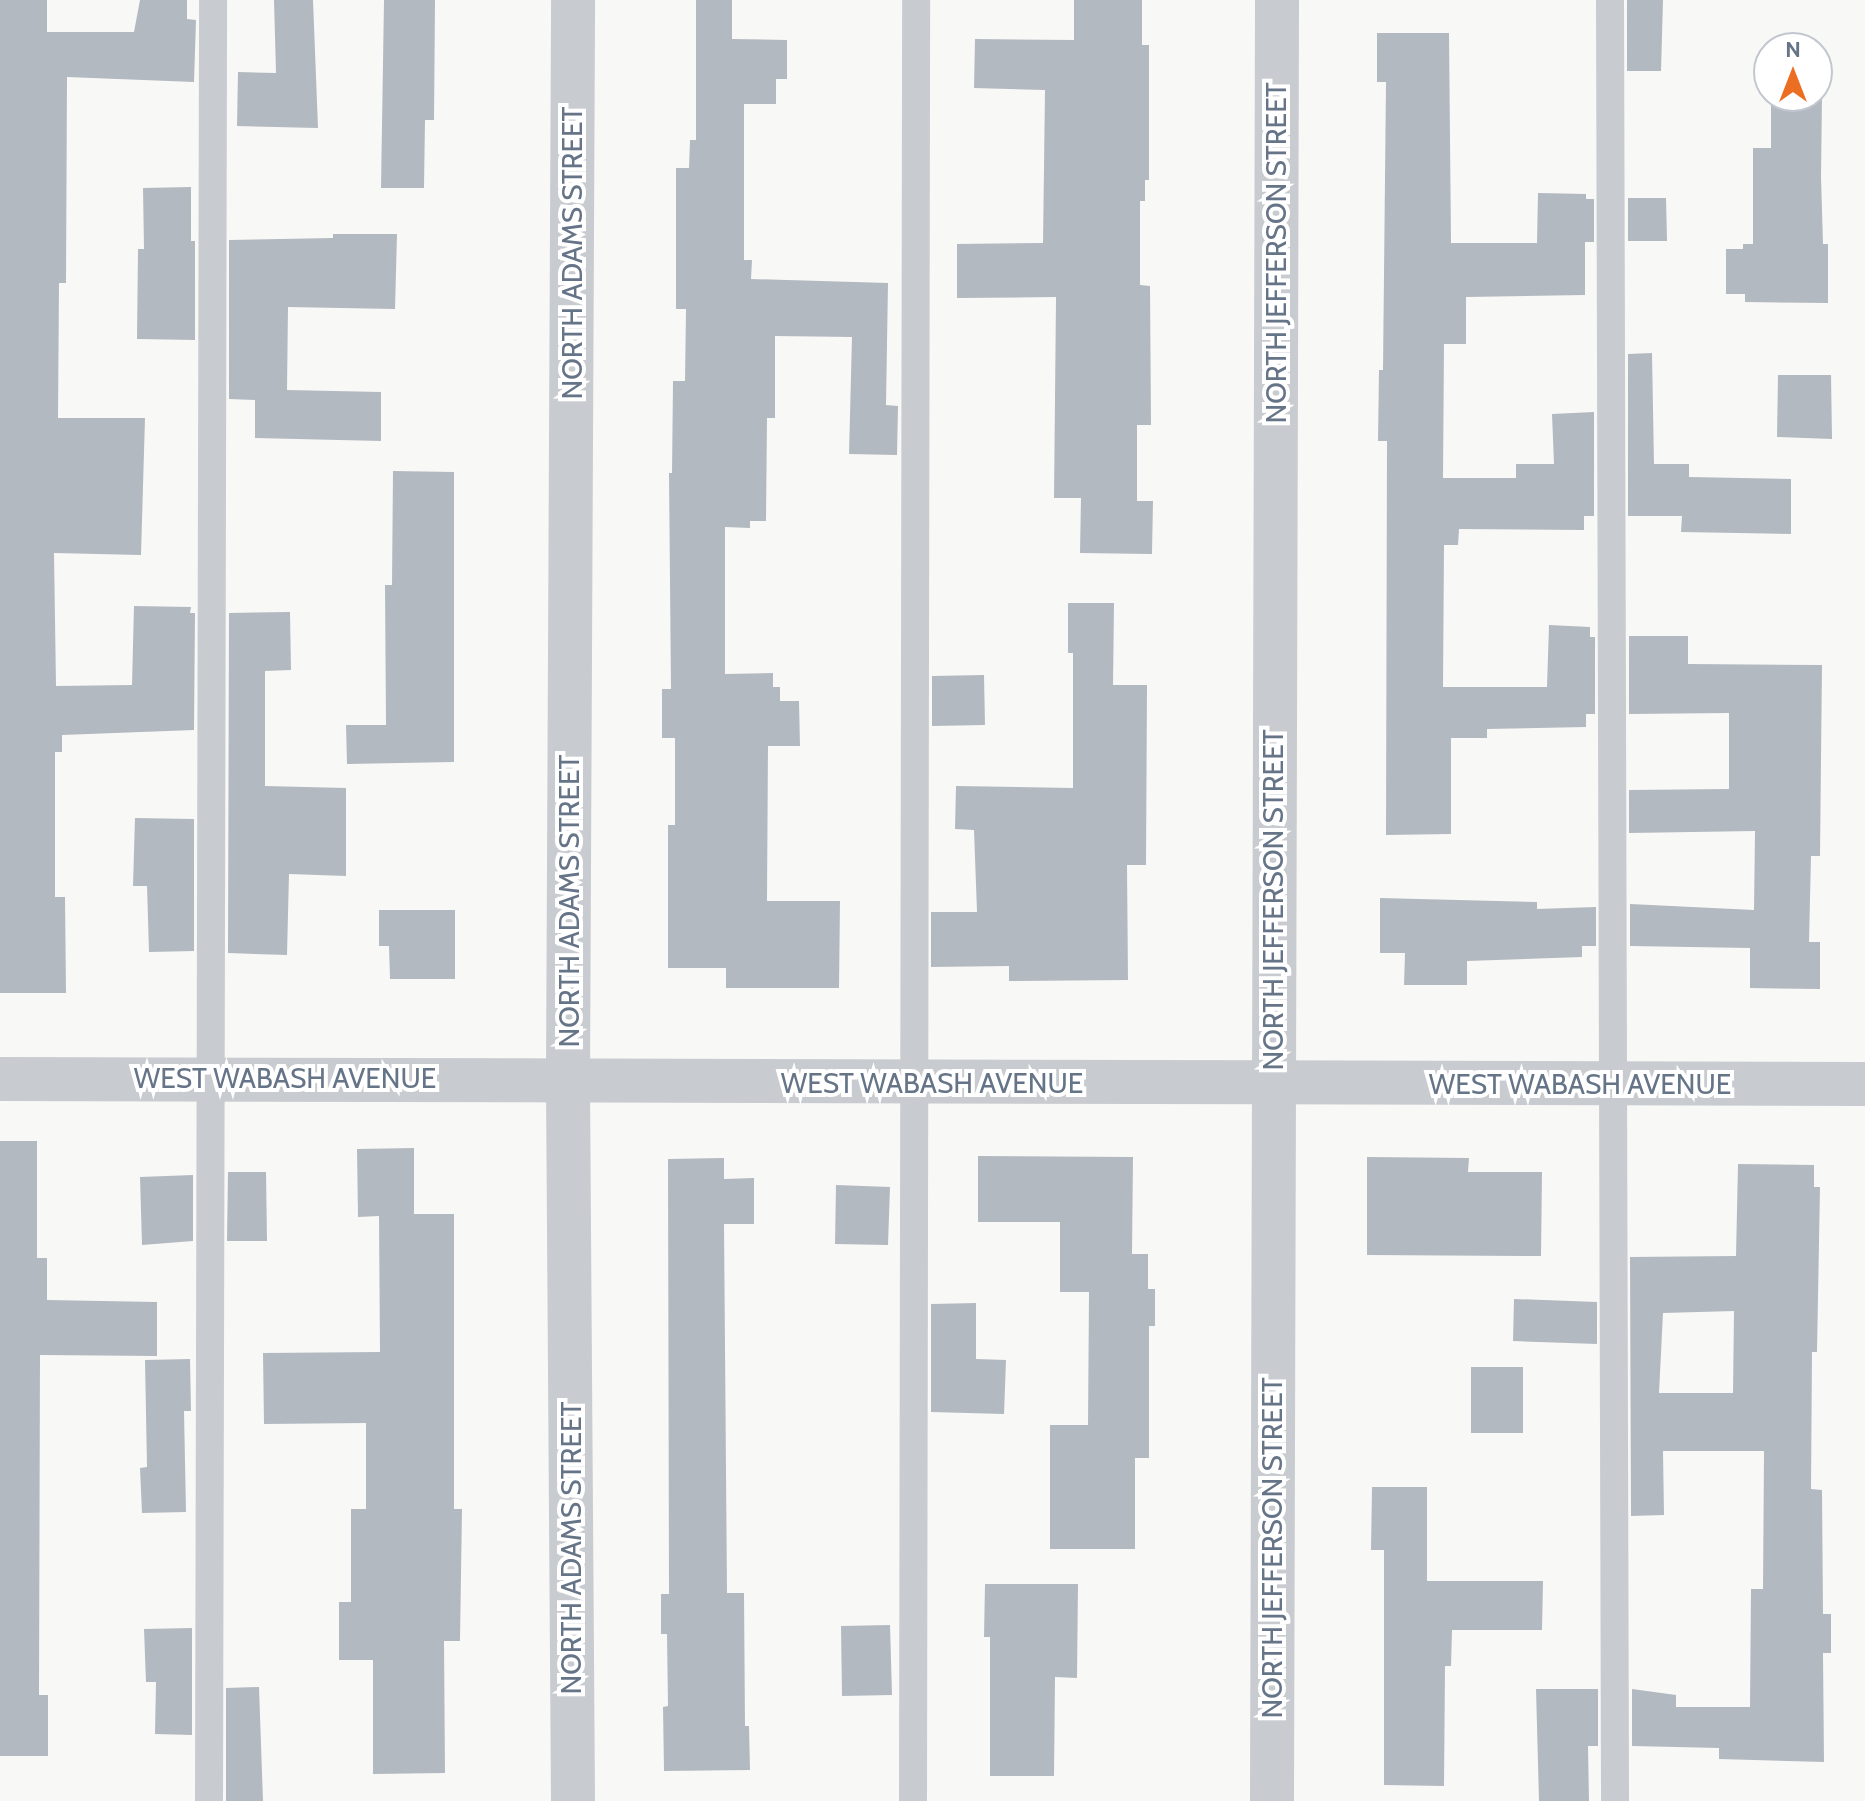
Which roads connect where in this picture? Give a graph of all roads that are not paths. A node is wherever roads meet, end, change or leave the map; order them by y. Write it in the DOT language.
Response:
graph roads {
  1 [pos="213,0"];
  2 [pos="573,0"];
  3 [pos="916,0"];
  4 [pos="1277,0"];
  5 [pos="1610,0"];
  6 [pos="209,1077"];
  7 [pos="0,1079"];
  8 [pos="568,1079"];
  9 [pos="912,1083"];
  10 [pos="1272,1084"];
  11 [pos="1613,1084"];
  12 [pos="1865,1084"];
  13 [pos="209,1801"];
  14 [pos="573,1801"];
  15 [pos="913,1801"];
  16 [pos="1272,1801"];
  17 [pos="1615,1801"];
  1 -- 6 [label="lane"];
  2 -- 8 [label="street, NORTH ADAMS STREET"];
  3 -- 9 [label="lane"];
  4 -- 10 [label="street, NORTH JEFFERSON STREET"];
  5 -- 11 [label="lane"];
  6 -- 7 [label="street, WEST WABASH AVENUE"];
  6 -- 8 [label="street, WEST WABASH AVENUE"];
  6 -- 13 [label="lane"];
  8 -- 9 [label="street, WEST WABASH AVENUE"];
  8 -- 14 [label="street, NORTH ADAMS STREET"];
  9 -- 10 [label="street, WEST WABASH AVENUE"];
  9 -- 15 [label="lane"];
  10 -- 11 [label="street, WEST WABASH AVENUE"];
  10 -- 16 [label="street, NORTH JEFFERSON STREET"];
  11 -- 12 [label="street, WEST WABASH AVENUE"];
  11 -- 17 [label="lane"];
}
